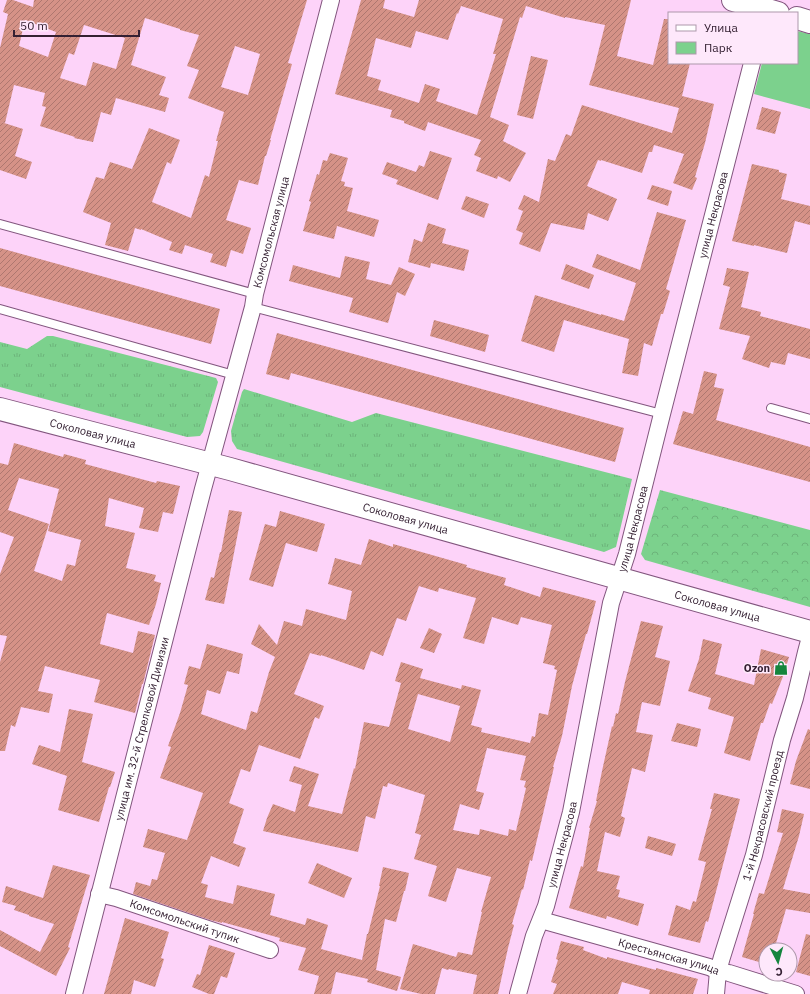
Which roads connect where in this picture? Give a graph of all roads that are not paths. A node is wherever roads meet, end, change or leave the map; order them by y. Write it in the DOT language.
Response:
graph roads {
  1 [pos="331,0"];
  2 [pos="733,0"];
  3 [pos="769,9"];
  4 [pos="798,18"];
  5 [pos="810,22"];
  6 [pos="752,64"];
  7 [pos="0,224"];
  8 [pos="254,300"];
  9 [pos="0,309"];
  10 [pos="234,375"];
  11 [pos="771,408"];
  12 [pos="0,409"];
  13 [pos="662,414"];
  14 [pos="810,419"];
  15 [pos="210,464"];
  16 [pos="619,578"];
  17 [pos="810,632"];
  18 [pos="810,637"];
  19 [pos="99,894"];
  20 [pos="540,920"];
  21 [pos="270,950"];
  22 [pos="718,971"];
  23 [pos="74,994"];
  24 [pos="518,994"];
  25 [pos="716,994"];
  26 [pos="796,994"];
  1 -- 8 [label="street, Комсомольская улица"];
  2 -- 3 [label="main road"];
  4 -- 5 [label="main road"];
  6 -- 13 [label="street, улица Некрасова"];
  7 -- 8 [label="lane"];
  8 -- 10 [label="street, Комсомольская улица"];
  8 -- 13 [label="lane"];
  9 -- 10 [label="lane"];
  10 -- 15 [label="street, Комсомольская улица"];
  11 -- 14 [label="lane"];
  12 -- 15 [label="main road, Соколовая улица"];
  13 -- 16 [label="street, улица Некрасова"];
  15 -- 16 [label="main road, Соколовая улица"];
  15 -- 19 [label="street, улица им. 32-й Стрелковой Дивизии"];
  16 -- 17 [label="main road, Соколовая улица"];
  16 -- 20 [label="street, улица Некрасова"];
  18 -- 22 [label="street, 1-й Некрасовский проезд"];
  19 -- 21 [label="street, Комсомольский тупик"];
  19 -- 23 [label="street, улица им. 32-й Стрелковой Дивизии"];
  20 -- 22 [label="street, Крестьянская улица"];
  20 -- 24 [label="street, улица Некрасова"];
  22 -- 25 [label="street, 1-й Некрасовский проезд"];
  22 -- 26 [label="street, Крестьянская улица"];
}
